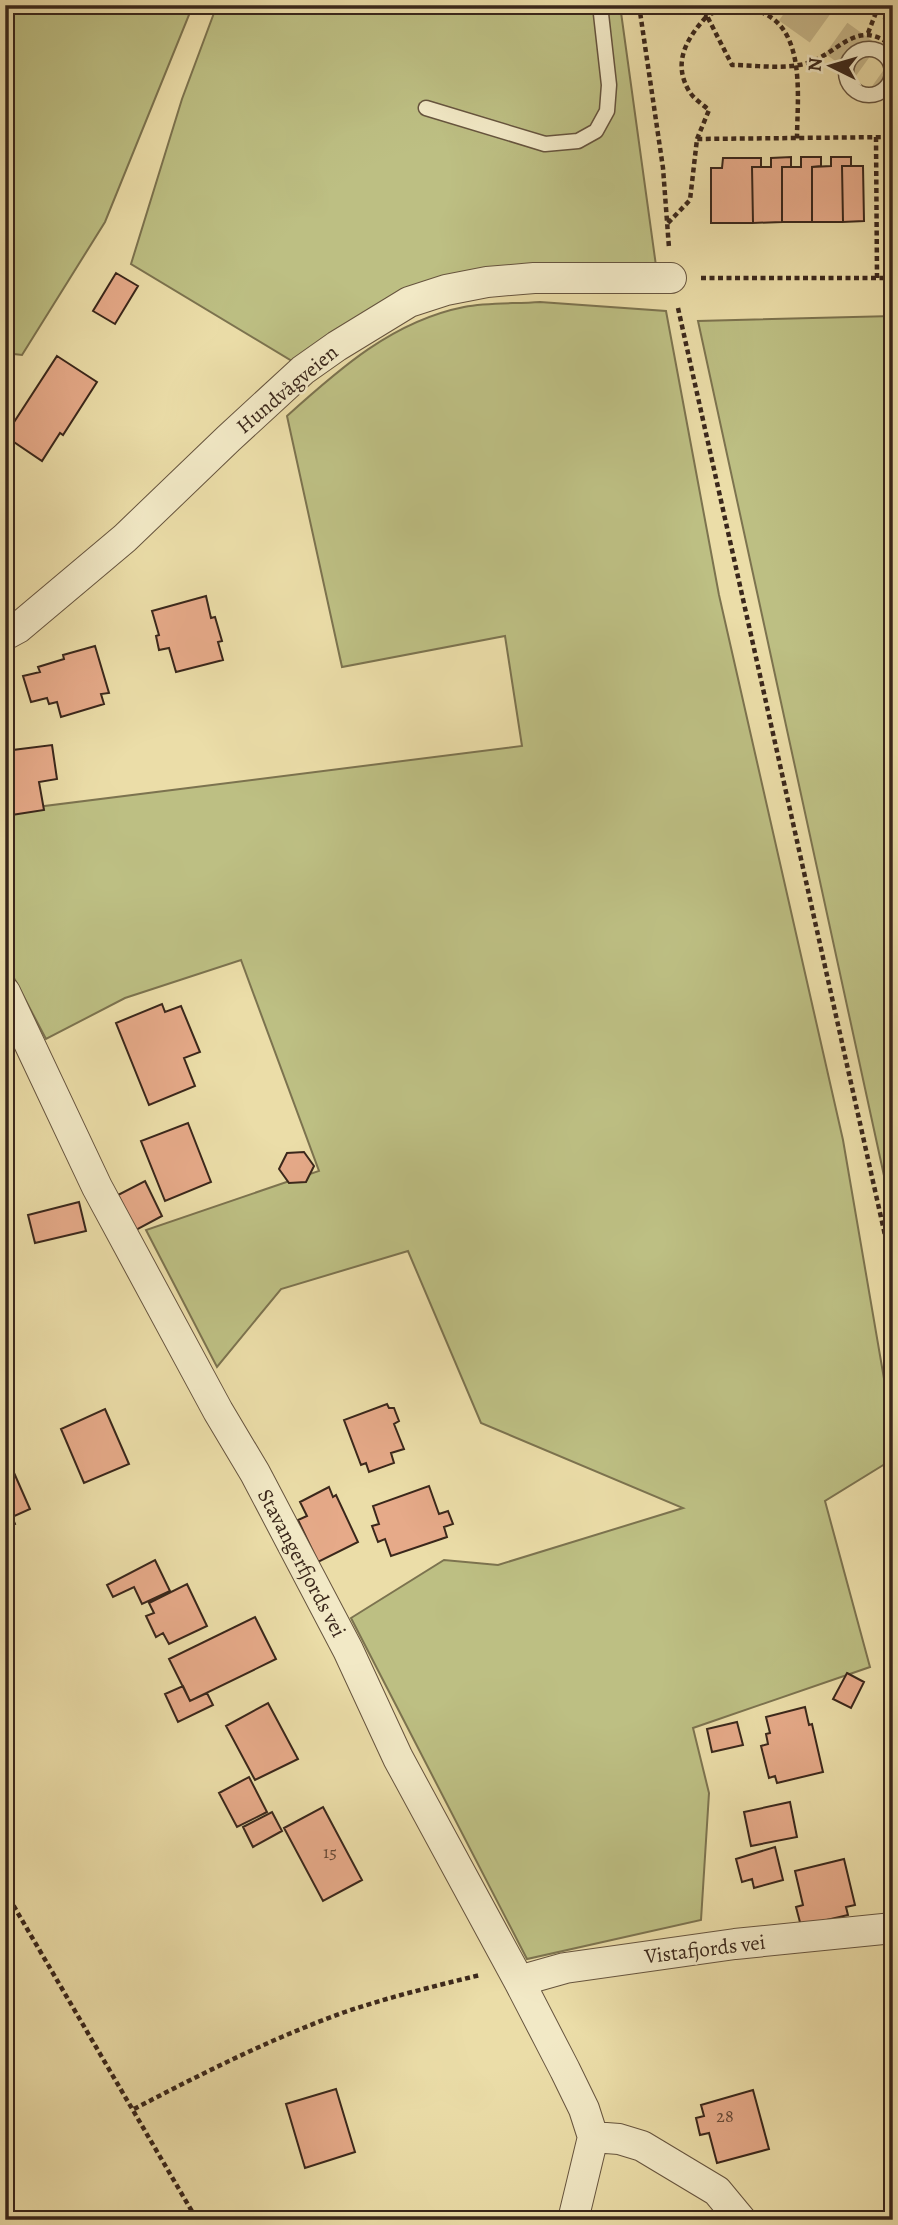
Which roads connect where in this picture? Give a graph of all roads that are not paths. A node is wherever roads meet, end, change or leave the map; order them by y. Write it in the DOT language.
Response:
graph roads {
  1 [pos="600,5"];
  2 [pos="426,108"];
  3 [pos="671,278"];
  4 [pos="5,635"];
  5 [pos="5,992"];
  6 [pos="893,1928"];
  7 [pos="515,1974"];
  8 [pos="593,2137"];
  9 [pos="573,2220"];
  10 [pos="741,2220"];
  1 -- 2 [label="lane"];
  3 -- 4 [label="street, Hundvågveien"];
  5 -- 7 [label="street, Stavangerfjords vei"];
  6 -- 7 [label="street, Vistafjords vei"];
  7 -- 8 [label="street, Stavangerfjords vei"];
  8 -- 9 [label="street"];
  8 -- 10 [label="street"];
}
